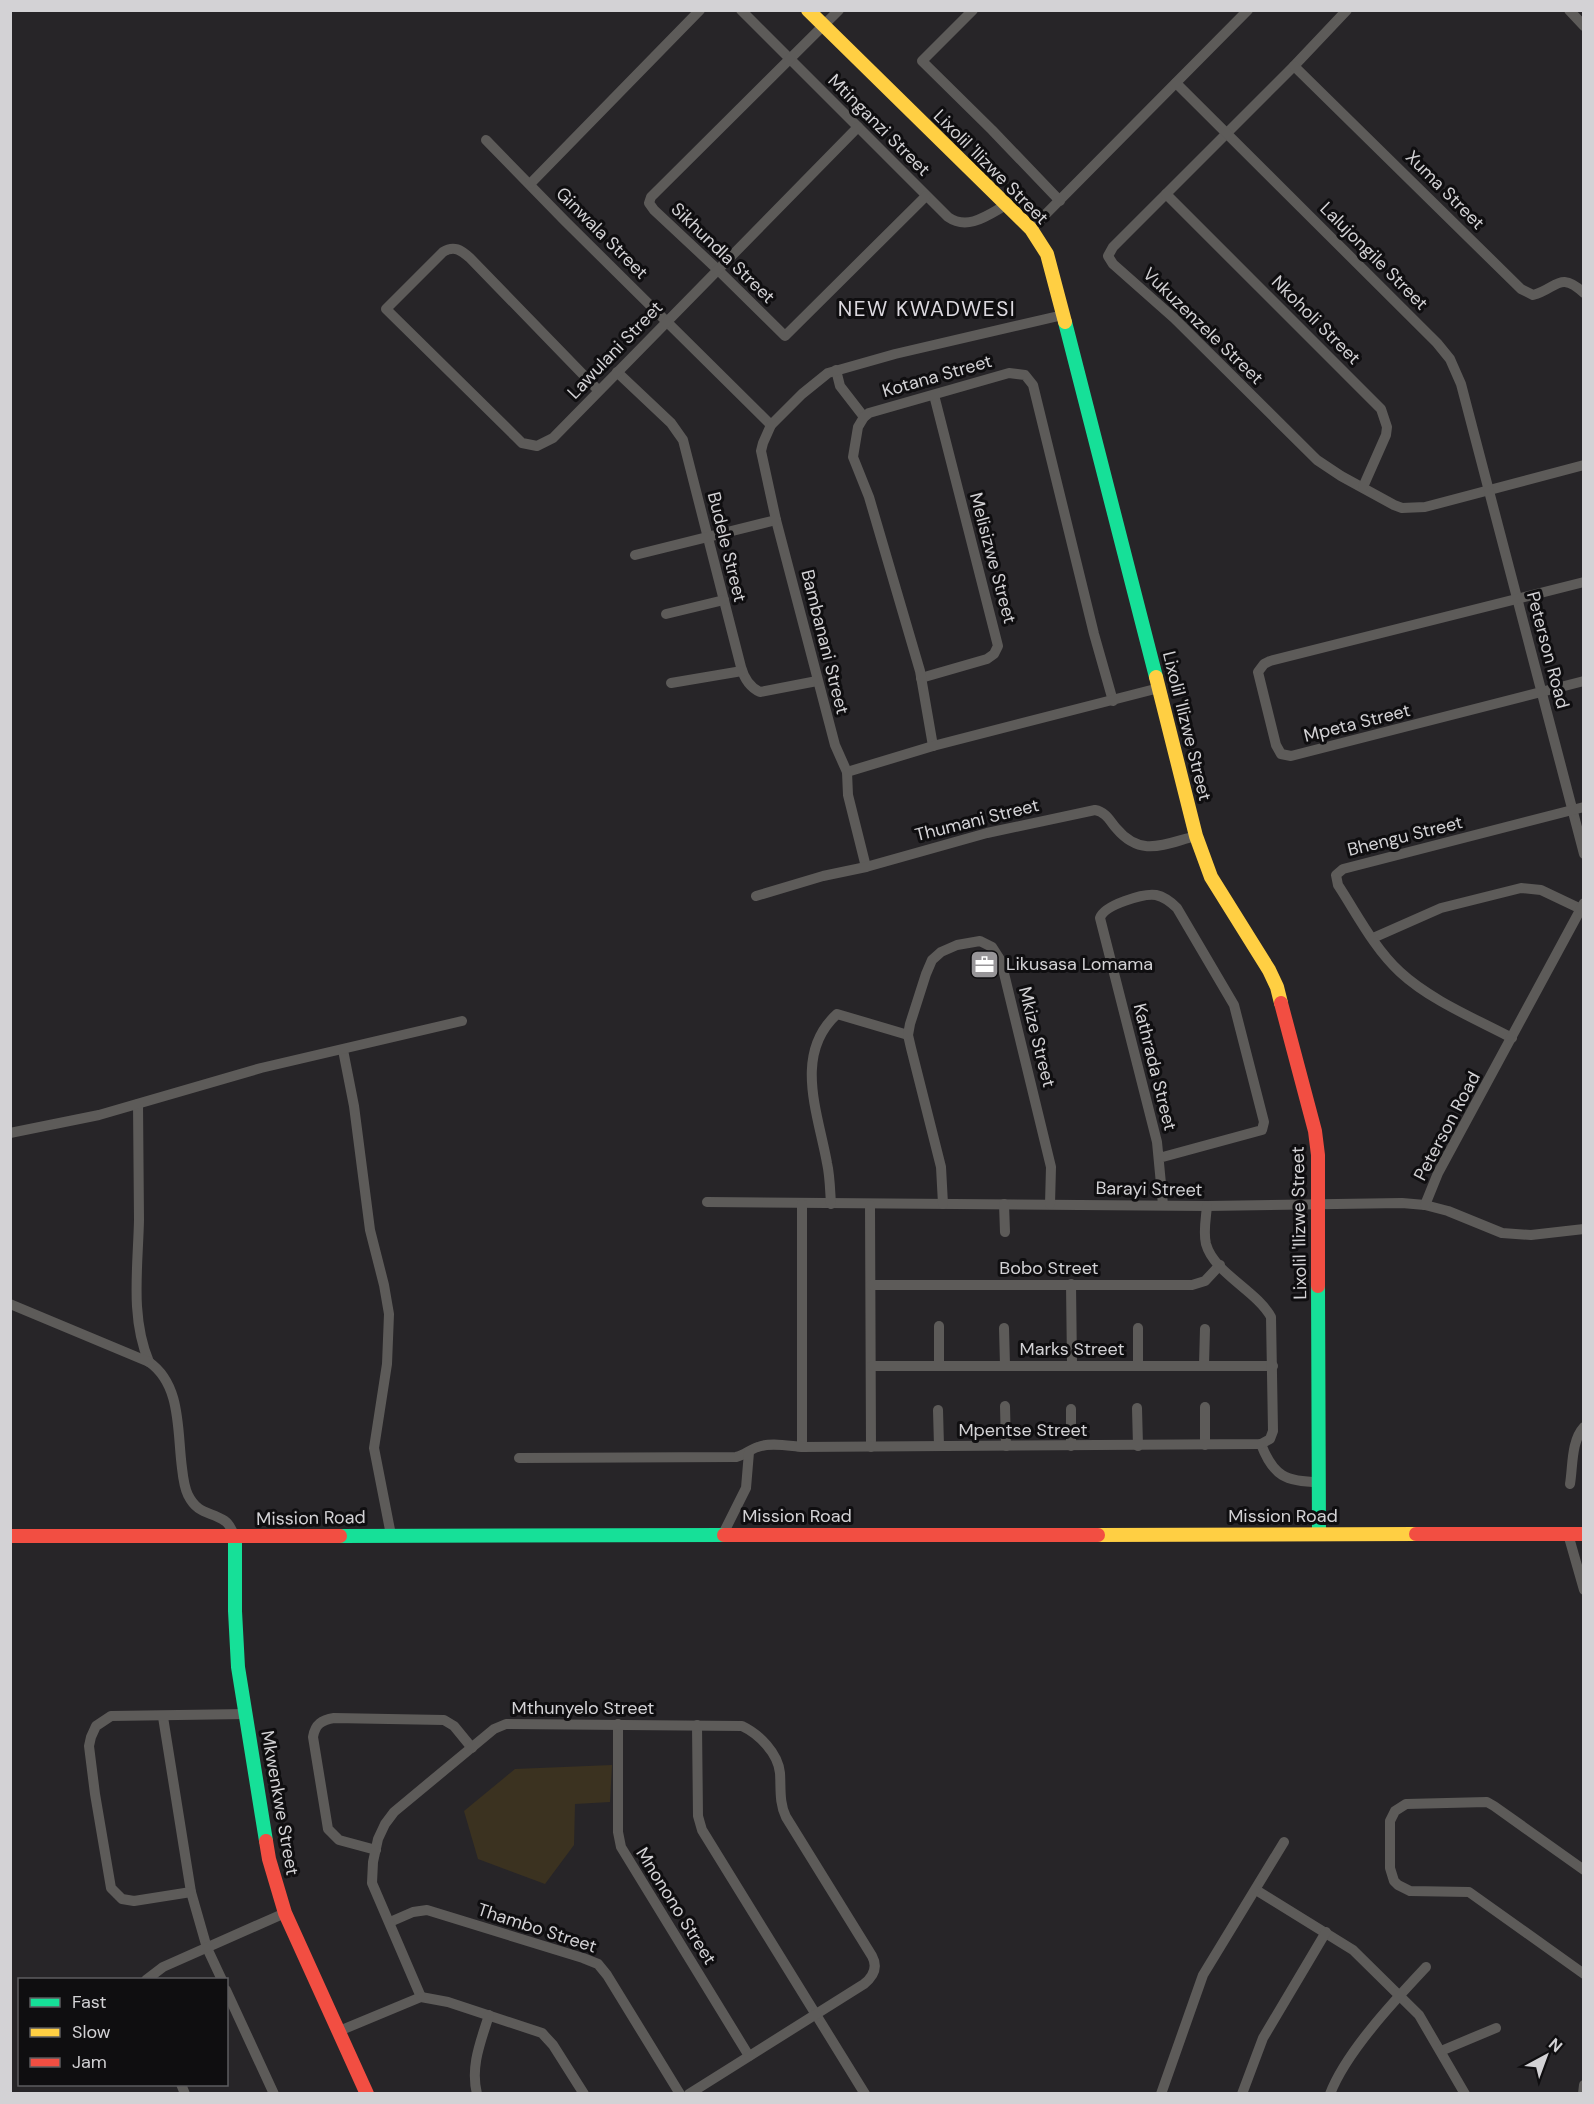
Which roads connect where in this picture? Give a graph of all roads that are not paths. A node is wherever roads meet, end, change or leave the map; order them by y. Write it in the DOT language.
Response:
graph roads {
  1 [pos="700,10"];
  2 [pos="741,10"];
  3 [pos="808,10"];
  4 [pos="839,10"];
  5 [pos="973,10"];
  6 [pos="1248,10"];
  7 [pos="1347,10"];
  8 [pos="1569,10"];
  9 [pos="824,26"];
  10 [pos="1584,26"];
  11 [pos="790,59"];
  12 [pos="1294,66"];
  13 [pos="1176,83"];
  14 [pos="858,127"];
  15 [pos="1227,133"];
  16 [pos="486,140"];
  17 [pos="530,184"];
  18 [pos="1166,195"];
  19 [pos="926,196"];
  20 [pos="1060,201"];
  21 [pos="1006,205"];
  22 [pos="1031,229"];
  23 [pos="717,269"];
  24 [pos="1584,293"];
  25 [pos="1063,315"];
  26 [pos="666,320"];
  27 [pos="836,370"];
  28 [pos="617,372"];
  29 [pos="599,391"];
  30 [pos="934,395"];
  31 [pos="864,417"];
  32 [pos="771,425"];
  33 [pos="1584,465"];
  34 [pos="1363,488"];
  35 [pos="1489,489"];
  36 [pos="776,520"];
  37 [pos="708,539"];
  38 [pos="635,555"];
  39 [pos="1584,582"];
  40 [pos="1517,598"];
  41 [pos="724,600"];
  42 [pos="666,614"];
  43 [pos="742,670"];
  44 [pos="921,678"];
  45 [pos="817,681"];
  46 [pos="1584,681"];
  47 [pos="671,683"];
  48 [pos="1159,688"];
  49 [pos="1542,692"];
  50 [pos="1113,700"];
  51 [pos="933,746"];
  52 [pos="847,772"];
  53 [pos="1584,807"];
  54 [pos="1571,810"];
  55 [pos="1196,836"];
  56 [pos="1584,854"];
  57 [pos="866,867"];
  58 [pos="756,896"];
  59 [pos="1582,906"];
  60 [pos="1373,938"];
  61 [pos="462,1022"];
  62 [pos="908,1035"];
  63 [pos="1512,1038"];
  64 [pos="343,1050"];
  65 [pos="138,1104"];
  66 [pos="10,1133"];
  67 [pos="1159,1158"];
  68 [pos="708,1202"];
  69 [pos="802,1204"];
  70 [pos="831,1204"];
  71 [pos="943,1204"];
  72 [pos="1005,1204"];
  73 [pos="1050,1204"];
  74 [pos="1318,1204"];
  75 [pos="870,1205"];
  76 [pos="1163,1205"];
  77 [pos="1425,1205"];
  78 [pos="1207,1206"];
  79 [pos="1584,1229"];
  80 [pos="1005,1232"];
  81 [pos="1220,1265"];
  82 [pos="1071,1284"];
  83 [pos="871,1285"];
  84 [pos="10,1304"];
  85 [pos="939,1326"];
  86 [pos="1004,1328"];
  87 [pos="1138,1328"];
  88 [pos="1204,1329"];
  89 [pos="148,1362"];
  90 [pos="872,1365"];
  91 [pos="939,1365"];
  92 [pos="1005,1365"];
  93 [pos="1072,1365"];
  94 [pos="1138,1365"];
  95 [pos="1204,1365"];
  96 [pos="1273,1366"];
  97 [pos="1005,1406"];
  98 [pos="1204,1407"];
  99 [pos="1137,1408"];
  100 [pos="1071,1409"];
  101 [pos="938,1410"];
  102 [pos="1584,1427"];
  103 [pos="1261,1444"];
  104 [pos="939,1446"];
  105 [pos="1005,1446"];
  106 [pos="1071,1446"];
  107 [pos="1138,1446"];
  108 [pos="1204,1446"];
  109 [pos="802,1447"];
  110 [pos="871,1447"];
  111 [pos="749,1452"];
  112 [pos="519,1458"];
  113 [pos="1319,1482"];
  114 [pos="1570,1484"];
  115 [pos="723,1534"];
  116 [pos="1319,1534"];
  117 [pos="1568,1534"];
  118 [pos="1584,1534"];
  119 [pos="391,1535"];
  120 [pos="10,1536"];
  121 [pos="235,1536"];
  122 [pos="1584,1590"];
  123 [pos="246,1714"];
  124 [pos="164,1717"];
  125 [pos="618,1724"];
  126 [pos="697,1725"];
  127 [pos="472,1748"];
  128 [pos="1284,1842"];
  129 [pos="376,1850"];
  130 [pos="1584,1870"];
  131 [pos="1256,1890"];
  132 [pos="190,1892"];
  133 [pos="285,1913"];
  134 [pos="390,1922"];
  135 [pos="1326,1932"];
  136 [pos="207,1948"];
  137 [pos="1426,1967"];
  138 [pos="1584,1974"];
  139 [pos="149,1978"];
  140 [pos="221,1978"];
  141 [pos="228,1994"];
  142 [pos="1400,1996"];
  143 [pos="421,1997"];
  144 [pos="815,2014"];
  145 [pos="489,2015"];
  146 [pos="1496,2028"];
  147 [pos="339,2031"];
  148 [pos="1441,2051"];
  149 [pos="749,2056"];
  150 [pos="1584,2085"];
  151 [pos="1330,2093"];
  152 [pos="274,2094"];
  153 [pos="367,2094"];
  154 [pos="477,2094"];
  155 [pos="584,2094"];
  156 [pos="680,2094"];
  157 [pos="689,2094"];
  158 [pos="866,2094"];
  159 [pos="1161,2094"];
  160 [pos="1242,2094"];
  161 [pos="1465,2094"];
  162 [pos="1583,2094"];
  1 -- 17 [label="street"];
  2 -- 11 [label="street, Mtinganzi Street"];
  3 -- 9 [label="street, Lixolil 'Ilizwe Street"];
  4 -- 9 [label="street, Sikhundla Street"];
  5 -- 20 [label="street"];
  6 -- 13 [label="street"];
  7 -- 12 [label="street, Vukuzenzele Street"];
  8 -- 10 [label="street"];
  9 -- 11 [label="street, Sikhundla Street"];
  9 -- 21 [label="street, Lixolil 'Ilizwe Street"];
  11 -- 14 [label="street, Mtinganzi Street"];
  11 -- 23 [label="street, Sikhundla Street"];
  12 -- 15 [label="street, Vukuzenzele Street"];
  12 -- 24 [label="street, Xuma Street"];
  13 -- 15 [label="street, Lalujongile Street"];
  13 -- 20 [label="street"];
  14 -- 19 [label="street, Mtinganzi Street"];
  14 -- 23 [label="street, Lawulani Street"];
  15 -- 18 [label="street, Vukuzenzele Street"];
  15 -- 35 [label="street, Lalujongile Street"];
  16 -- 17 [label="street, Ginwala Street"];
  17 -- 26 [label="street, Ginwala Street"];
  18 -- 34 [label="street, Nkoholi Street"];
  18 -- 34 [label="street, Vukuzenzele Street"];
  19 -- 21 [label="street, Mtinganzi Street"];
  19 -- 23 [label="street, Sikhundla Street"];
  20 -- 22 [label="street"];
  21 -- 22 [label="street, Lixolil 'Ilizwe Street"];
  22 -- 25 [label="street, Lixolil 'Ilizwe Street"];
  23 -- 26 [label="street, Lawulani Street"];
  25 -- 27 [label="street"];
  25 -- 48 [label="street, Lixolil 'Ilizwe Street"];
  26 -- 28 [label="street, Lawulani Street"];
  26 -- 32 [label="street, Ginwala Street"];
  27 -- 31 [label="street"];
  27 -- 32 [label="street"];
  28 -- 29 [label="street, Lawulani Street"];
  28 -- 37 [label="street, Budele Street"];
  29 -- 29 [label="street, Lawulani Street"];
  30 -- 31 [label="street, Kotana Street"];
  30 -- 44 [label="street, Melisizwe Street"];
  30 -- 50 [label="street, Kotana Street"];
  31 -- 44 [label="street, Kotana Street"];
  32 -- 36 [label="street, Bambanani Street"];
  33 -- 35 [label="street, Vukuzenzele Street"];
  34 -- 35 [label="street, Vukuzenzele Street"];
  35 -- 40 [label="street, Peterson Road"];
  36 -- 37 [label="street"];
  36 -- 45 [label="street, Bambanani Street"];
  37 -- 38 [label="street"];
  37 -- 41 [label="street, Budele Street"];
  39 -- 40 [label="street"];
  40 -- 49 [label="street, Peterson Road"];
  40 -- 49 [label="street, Mpeta Street"];
  41 -- 42 [label="street"];
  41 -- 43 [label="street, Budele Street"];
  43 -- 45 [label="street, Budele Street"];
  43 -- 47 [label="street"];
  44 -- 51 [label="street, Kotana Street"];
  45 -- 52 [label="street, Bambanani Street"];
  46 -- 49 [label="street"];
  48 -- 50 [label="street"];
  48 -- 55 [label="street, Lixolil 'Ilizwe Street"];
  49 -- 54 [label="street, Peterson Road"];
  50 -- 51 [label="street"];
  51 -- 52 [label="street"];
  52 -- 57 [label="street, Bambanani Street"];
  53 -- 54 [label="street, Bhengu Street"];
  54 -- 56 [label="street, Peterson Road"];
  54 -- 60 [label="street, Bhengu Street"];
  55 -- 57 [label="street, Thumani Street"];
  55 -- 74 [label="street, Lixolil 'Ilizwe Street"];
  57 -- 58 [label="street, Thumani Street"];
  59 -- 60 [label="street"];
  59 -- 63 [label="street, Peterson Road"];
  60 -- 63 [label="street, Bhengu Street"];
  61 -- 64 [label="street"];
  62 -- 70 [label="street"];
  62 -- 71 [label="street"];
  62 -- 73 [label="street, Mkize Street"];
  63 -- 77 [label="street, Peterson Road"];
  64 -- 65 [label="street"];
  64 -- 119 [label="street"];
  65 -- 66 [label="street"];
  65 -- 89 [label="street"];
  67 -- 67 [label="street, Kathrada Street"];
  67 -- 76 [label="street, Kathrada Street"];
  68 -- 69 [label="street, Barayi Street"];
  69 -- 70 [label="street, Barayi Street"];
  69 -- 109 [label="street"];
  70 -- 75 [label="street, Barayi Street"];
  71 -- 72 [label="street, Barayi Street"];
  71 -- 75 [label="street, Barayi Street"];
  72 -- 73 [label="street, Barayi Street"];
  72 -- 80 [label="street"];
  73 -- 76 [label="street, Barayi Street"];
  74 -- 77 [label="street, Barayi Street"];
  74 -- 78 [label="street, Barayi Street"];
  74 -- 113 [label="street, Lixolil 'Ilizwe Street"];
  75 -- 83 [label="street"];
  76 -- 78 [label="street, Barayi Street"];
  77 -- 79 [label="street, Barayi Street"];
  78 -- 81 [label="street"];
  81 -- 82 [label="street, Bobo Street"];
  81 -- 96 [label="street"];
  82 -- 83 [label="street, Bobo Street"];
  82 -- 93 [label="street"];
  83 -- 90 [label="street"];
  84 -- 89 [label="street"];
  85 -- 91 [label="street"];
  86 -- 92 [label="street"];
  87 -- 94 [label="street"];
  88 -- 95 [label="street"];
  89 -- 121 [label="street"];
  90 -- 91 [label="street, Marks Street"];
  90 -- 110 [label="street"];
  91 -- 92 [label="street, Marks Street"];
  92 -- 93 [label="street, Marks Street"];
  93 -- 94 [label="street, Marks Street"];
  94 -- 95 [label="street, Marks Street"];
  95 -- 96 [label="street, Marks Street"];
  96 -- 103 [label="street"];
  97 -- 105 [label="street"];
  98 -- 108 [label="street"];
  99 -- 107 [label="street"];
  100 -- 106 [label="street"];
  101 -- 104 [label="street"];
  102 -- 114 [label="street"];
  103 -- 108 [label="street, Mpentse Street"];
  103 -- 113 [label="street"];
  104 -- 105 [label="street, Mpentse Street"];
  104 -- 110 [label="street, Mpentse Street"];
  105 -- 106 [label="street, Mpentse Street"];
  106 -- 107 [label="street, Mpentse Street"];
  107 -- 108 [label="street, Mpentse Street"];
  109 -- 110 [label="street, Mpentse Street"];
  109 -- 111 [label="street, Mpentse Street"];
  111 -- 112 [label="street, Mpentse Street"];
  111 -- 115 [label="street"];
  113 -- 116 [label="street, Lixolil 'Ilizwe Street"];
  115 -- 116 [label="street, Mission Road"];
  115 -- 119 [label="street, Mission Road"];
  116 -- 117 [label="street, Mission Road"];
  117 -- 118 [label="street, Mission Road"];
  117 -- 122 [label="street"];
  119 -- 121 [label="street, Mission Road"];
  120 -- 121 [label="street, Mission Road"];
  121 -- 123 [label="street, Mkwenkwe Street"];
  123 -- 124 [label="street"];
  123 -- 133 [label="street, Mkwenkwe Street"];
  124 -- 132 [label="street"];
  124 -- 132 [label="street"];
  125 -- 126 [label="street, Mthunyelo Street"];
  125 -- 127 [label="street, Mthunyelo Street"];
  125 -- 149 [label="street, Mnonono Street"];
  126 -- 144 [label="street"];
  126 -- 144 [label="street, Mthunyelo Street"];
  127 -- 129 [label="street, Mthunyelo Street"];
  127 -- 129 [label="street"];
  128 -- 131 [label="street"];
  129 -- 134 [label="street, Mthunyelo Street"];
  130 -- 138 [label="street"];
  131 -- 135 [label="street"];
  131 -- 159 [label="street"];
  132 -- 136 [label="street"];
  133 -- 136 [label="street"];
  133 -- 147 [label="street, Mkwenkwe Street"];
  134 -- 143 [label="street, Mthunyelo Street"];
  134 -- 156 [label="street, Thambo Street"];
  135 -- 142 [label="street"];
  135 -- 160 [label="street"];
  136 -- 139 [label="street"];
  136 -- 140 [label="street"];
  137 -- 142 [label="street"];
  141 -- 152 [label="street"];
  142 -- 148 [label="street"];
  142 -- 151 [label="street"];
  143 -- 145 [label="street"];
  143 -- 147 [label="street"];
  144 -- 149 [label="street"];
  144 -- 158 [label="street"];
  145 -- 154 [label="street"];
  145 -- 155 [label="street"];
  146 -- 148 [label="street"];
  147 -- 153 [label="street, Mkwenkwe Street"];
  148 -- 161 [label="street"];
  149 -- 157 [label="street"];
  150 -- 162 [label="street"];
}
